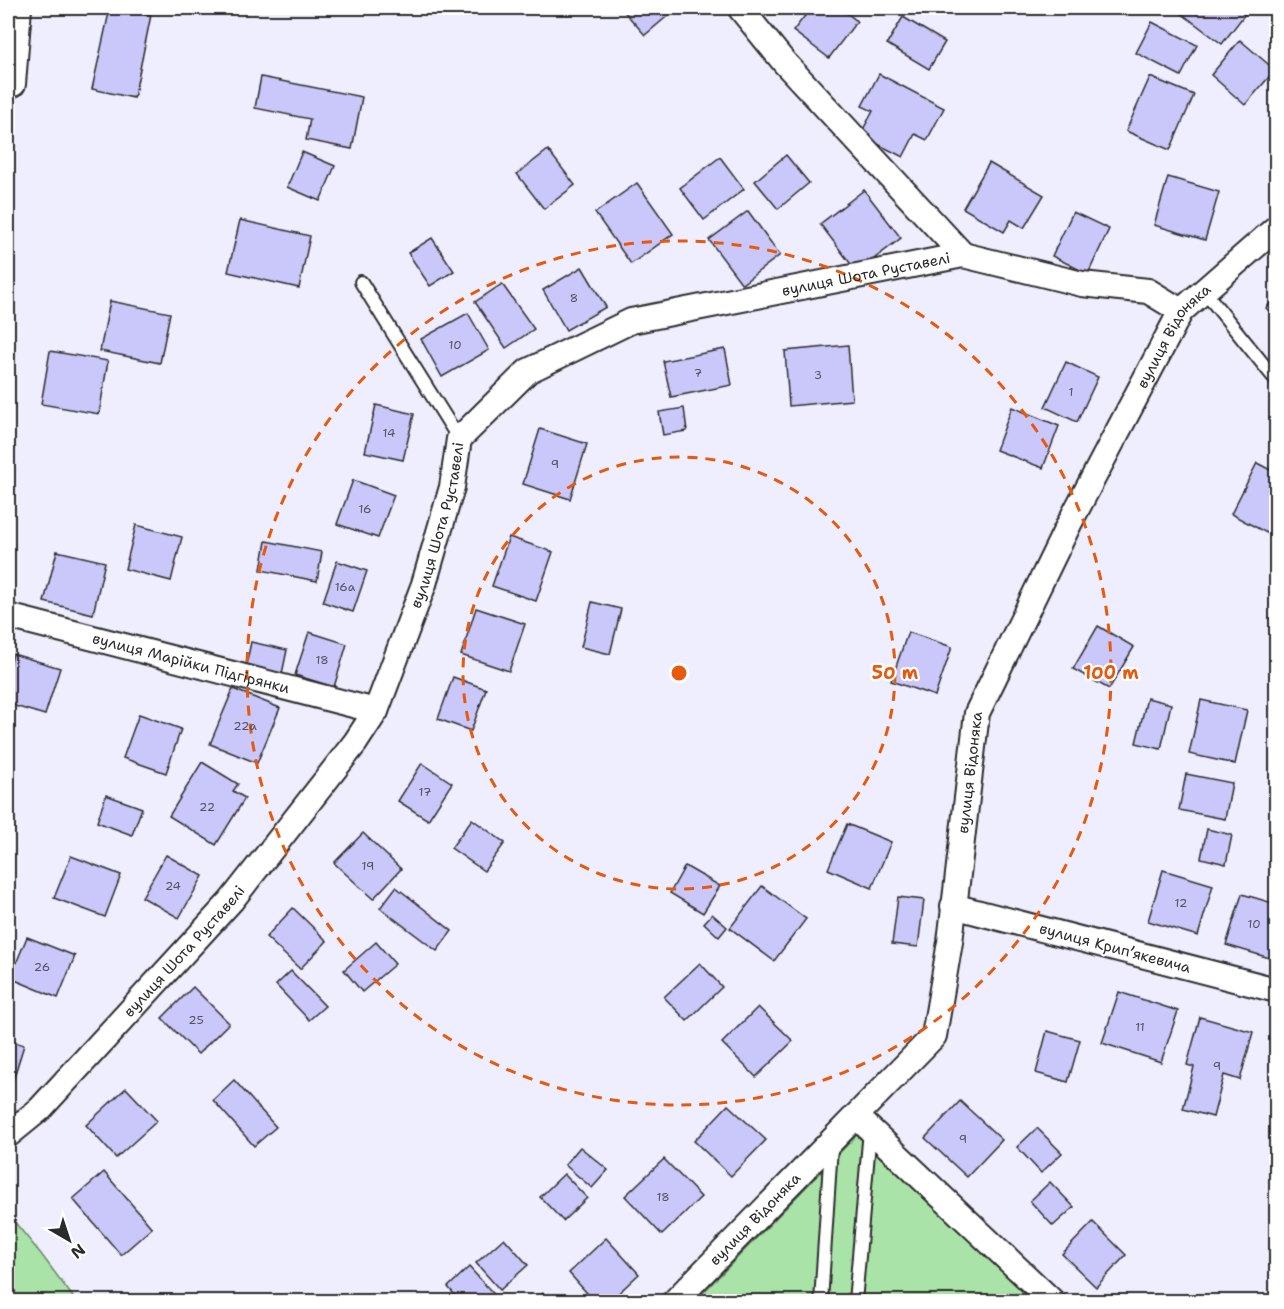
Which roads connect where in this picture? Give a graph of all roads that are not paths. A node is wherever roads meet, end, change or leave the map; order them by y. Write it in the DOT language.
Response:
graph roads {
  1 [pos="20,8"];
  2 [pos="740,8"];
  3 [pos="13,84"];
  4 [pos="1276,228"];
  5 [pos="963,255"];
  6 [pos="361,282"];
  7 [pos="1204,291"];
  8 [pos="1180,311"];
  9 [pos="1276,380"];
  10 [pos="459,439"];
  11 [pos="8,616"];
  12 [pos="376,711"];
  13 [pos="953,906"];
  14 [pos="1276,990"];
  15 [pos="863,1122"];
  16 [pos="8,1135"];
  17 [pos="831,1142"];
  18 [pos="674,1302"];
  19 [pos="821,1302"];
  20 [pos="855,1302"];
  21 [pos="1053,1302"];
  1 -- 3 [label="street"];
  2 -- 5 [label="street"];
  4 -- 7 [label="street, вулиця Відоняка"];
  5 -- 8 [label="street, вулиця Шота Руставелі"];
  5 -- 10 [label="street, вулиця Шота Руставелі"];
  6 -- 10 [label="lane"];
  7 -- 8 [label="street, вулиця Відоняка"];
  7 -- 9 [label="lane"];
  8 -- 13 [label="street, вулиця Відоняка"];
  10 -- 12 [label="street, вулиця Шота Руставелі"];
  11 -- 12 [label="street, вулиця Марійки Підгірянки"];
  12 -- 16 [label="street, вулиця Шота Руставелі"];
  13 -- 14 [label="street, вулиця Крипʼякевича"];
  13 -- 15 [label="street, вулиця Відоняка"];
  15 -- 17 [label="street, вулиця Відоняка"];
  15 -- 20 [label="lane"];
  15 -- 21 [label="street"];
  17 -- 18 [label="street, вулиця Відоняка"];
  17 -- 19 [label="lane"];
}
